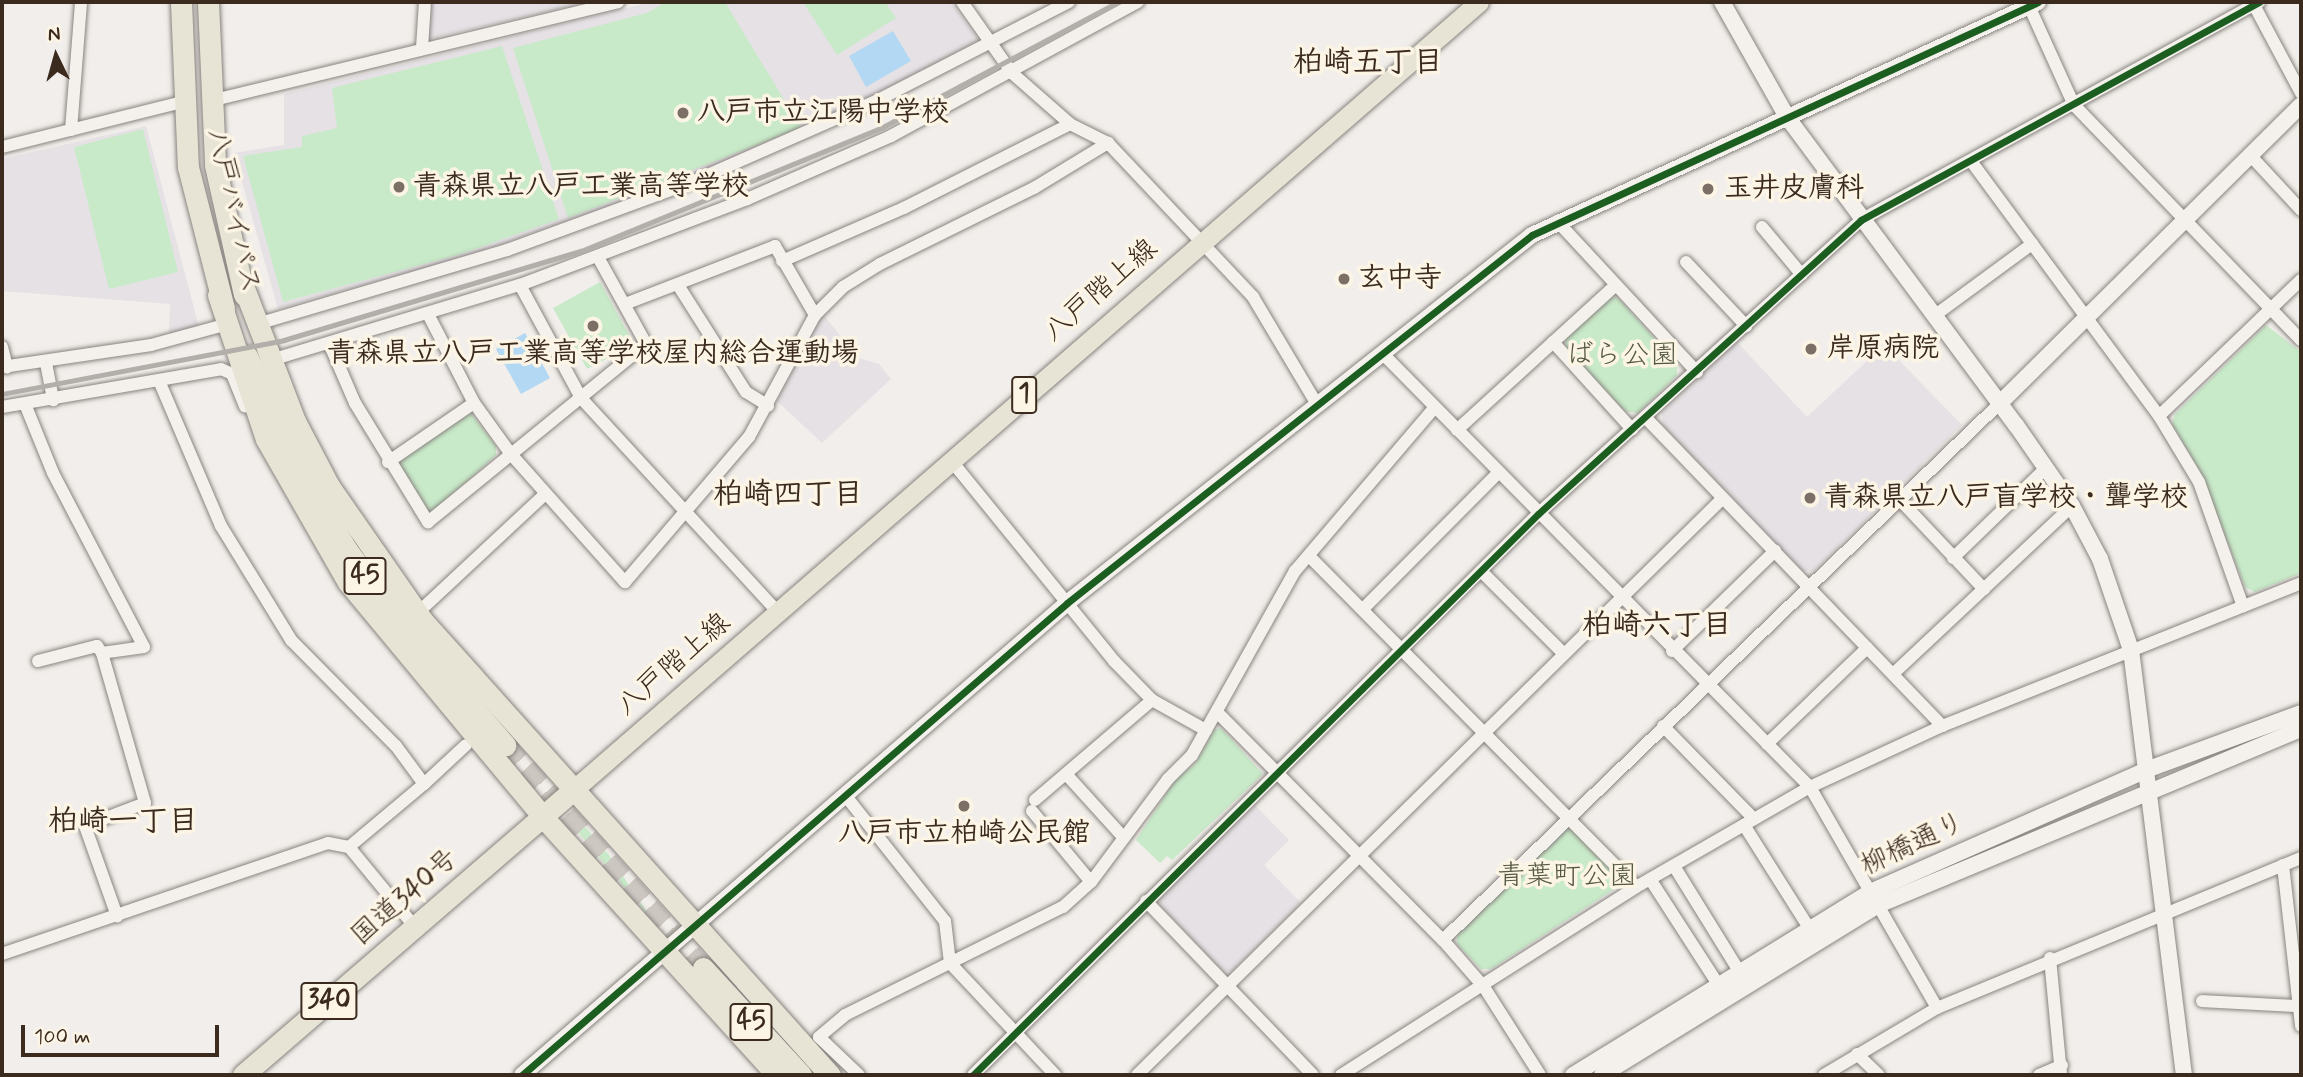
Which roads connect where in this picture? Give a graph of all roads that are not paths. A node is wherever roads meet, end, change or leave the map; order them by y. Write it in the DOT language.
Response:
graph roads {
  1 [pos="82,2"];
  2 [pos="181,2"];
  3 [pos="208,2"];
  4 [pos="425,2"];
  5 [pos="618,2"];
  6 [pos="962,2"];
  7 [pos="1069,2"];
  8 [pos="1138,2"];
  9 [pos="1479,2"];
  10 [pos="1722,2"];
  11 [pos="2256,3"];
  12 [pos="2033,4"];
  13 [pos="992,43"];
  14 [pos="422,48"];
  15 [pos="1012,73"];
  16 [pos="2301,93"];
  17 [pos="210,101"];
  18 [pos="183,102"];
  19 [pos="2074,104"];
  20 [pos="2301,105"];
  21 [pos="1787,117"];
  22 [pos="1070,124"];
  23 [pos="71,130"];
  24 [pos="1108,144"];
  25 [pos="2,147"];
  26 [pos="2250,155"];
  27 [pos="1971,161"];
  28 [pos="2301,209"];
  29 [pos="2185,218"];
  30 [pos="1861,220"];
  31 [pos="1557,221"];
  32 [pos="1762,227"];
  33 [pos="1202,241"];
  34 [pos="2032,244"];
  35 [pos="598,257"];
  36 [pos="782,261"];
  37 [pos="1686,261"];
  38 [pos="1802,275"];
  39 [pos="2301,280"];
  40 [pos="242,283"];
  41 [pos="520,285"];
  42 [pos="678,285"];
  43 [pos="1616,285"];
  44 [pos="218,295"];
  45 [pos="625,304"];
  46 [pos="2271,309"];
  47 [pos="428,314"];
  48 [pos="815,315"];
  49 [pos="1934,316"];
  50 [pos="2085,317"];
  51 [pos="257,324"];
  52 [pos="224,325"];
  53 [pos="1746,326"];
  54 [pos="2301,340"];
  55 [pos="1553,342"];
  56 [pos="329,343"];
  57 [pos="2,347"];
  58 [pos="1384,355"];
  59 [pos="271,360"];
  60 [pos="46,363"];
  61 [pos="4,367"];
  62 [pos="1697,372"];
  63 [pos="160,383"];
  64 [pos="260,383"];
  65 [pos="581,398"];
  66 [pos="53,400"];
  67 [pos="25,404"];
  68 [pos="474,404"];
  69 [pos="1999,404"];
  70 [pos="768,405"];
  71 [pos="2,407"];
  72 [pos="1318,407"];
  73 [pos="1434,408"];
  74 [pos="2159,416"];
  75 [pos="1645,418"];
  76 [pos="1632,429"];
  77 [pos="1457,430"];
  78 [pos="266,439"];
  79 [pos="510,453"];
  80 [pos="950,459"];
  81 [pos="388,462"];
  82 [pos="2046,468"];
  83 [pos="1498,473"];
  84 [pos="545,494"];
  85 [pos="1723,498"];
  86 [pos="1901,501"];
  87 [pos="2072,506"];
  88 [pos="687,513"];
  89 [pos="1538,514"];
  90 [pos="1775,551"];
  91 [pos="1309,556"];
  92 [pos="1953,558"];
  93 [pos="1481,571"];
  94 [pos="2301,583"];
  95 [pos="1809,586"];
  96 [pos="1984,589"];
  97 [pos="1620,598"];
  98 [pos="1067,603"];
  99 [pos="425,606"];
  100 [pos="2244,606"];
  101 [pos="1363,609"];
  102 [pos="777,611"];
  103 [pos="1404,648"];
  104 [pos="1867,648"];
  105 [pos="2131,650"];
  106 [pos="1672,651"];
  107 [pos="102,653"];
  108 [pos="1563,653"];
  109 [pos="38,661"];
  110 [pos="1893,674"];
  111 [pos="1706,684"];
  112 [pos="1152,700"];
  113 [pos="1217,712"];
  114 [pos="2301,713"];
  115 [pos="1662,726"];
  116 [pos="1942,726"];
  117 [pos="2301,729"];
  118 [pos="1206,730"];
  119 [pos="1485,732"];
  120 [pos="1767,744"];
  121 [pos="466,745"];
  122 [pos="505,746"];
  123 [pos="2146,770"];
  124 [pos="1278,773"];
  125 [pos="1066,774"];
  126 [pos="424,784"];
  127 [pos="1810,788"];
  128 [pos="572,791"];
  129 [pos="2150,794"];
  130 [pos="845,795"];
  131 [pos="542,816"];
  132 [pos="1568,817"];
  133 [pos="1749,822"];
  134 [pos="1124,838"];
  135 [pos="349,847"];
  136 [pos="1360,856"];
  137 [pos="2301,858"];
  138 [pos="2283,865"];
  139 [pos="1674,866"];
  140 [pos="1650,879"];
  141 [pos="1091,882"];
  142 [pos="1636,887"];
  143 [pos="1874,899"];
  144 [pos="1146,901"];
  145 [pos="2166,912"];
  146 [pos="117,916"];
  147 [pos="415,927"];
  148 [pos="692,928"];
  149 [pos="1809,928"];
  150 [pos="1443,940"];
  151 [pos="664,952"];
  152 [pos="2,954"];
  153 [pos="2050,958"];
  154 [pos="950,962"];
  155 [pos="702,968"];
  156 [pos="2299,970"];
  157 [pos="1739,971"];
  158 [pos="1228,985"];
  159 [pos="1718,985"];
  160 [pos="1484,987"];
  161 [pos="2202,1001"];
  162 [pos="2299,1006"];
  163 [pos="1937,1008"];
  164 [pos="2301,1026"];
  165 [pos="1014,1035"];
  166 [pos="1857,1054"];
  167 [pos="2062,1070"];
  168 [pos="251,1073"];
  169 [pos="522,1075"];
  170 [pos="777,1075"];
  171 [pos="801,1075"];
  172 [pos="830,1075"];
  173 [pos="859,1075"];
  174 [pos="973,1075"];
  175 [pos="1055,1075"];
  176 [pos="1138,1075"];
  177 [pos="1313,1075"];
  178 [pos="1341,1075"];
  179 [pos="1540,1075"];
  180 [pos="1573,1075"];
  181 [pos="1602,1075"];
  182 [pos="1824,1075"];
  183 [pos="1879,1075"];
  184 [pos="2039,1075"];
  185 [pos="2184,1075"];
  1 -- 23 [label="street"];
  2 -- 18 [label="highway, 八戸バイパス / 45"];
  3 -- 17 [label="highway, 八戸バイパス / 45"];
  4 -- 14 [label="street"];
  5 -- 14 [label="street"];
  6 -- 13 [label="street"];
  7 -- 13 [label="street"];
  8 -- 15 [label="street"];
  9 -- 33 [label="main road, 八戸階上線 / 1"];
  10 -- 21 [label="street"];
  11 -- 16 [label="street"];
  11 -- 19 [label="street"];
  12 -- 19 [label="street"];
  12 -- 21 [label="street"];
  13 -- 15 [label="street"];
  13 -- 51 [label="street"];
  14 -- 17 [label="street"];
  15 -- 22 [label="street"];
  15 -- 35 [label="street"];
  17 -- 40 [label="highway, 八戸バイパス / 45"];
  18 -- 23 [label="street"];
  18 -- 44 [label="highway, 八戸バイパス / 45"];
  19 -- 27 [label="street"];
  19 -- 29 [label="street"];
  20 -- 26 [label="street"];
  21 -- 30 [label="street"];
  21 -- 31 [label="street"];
  22 -- 24 [label="street"];
  22 -- 36 [label="street"];
  23 -- 25 [label="street"];
  24 -- 33 [label="street"];
  24 -- 48 [label="street"];
  26 -- 28 [label="street"];
  26 -- 29 [label="street"];
  27 -- 30 [label="street"];
  27 -- 34 [label="street"];
  29 -- 46 [label="street"];
  29 -- 50 [label="street"];
  30 -- 38 [label="street"];
  30 -- 49 [label="street"];
  31 -- 43 [label="street"];
  31 -- 58 [label="street"];
  32 -- 38 [label="street"];
  33 -- 72 [label="street"];
  33 -- 80 [label="main road, 八戸階上線 / 1"];
  34 -- 49 [label="street"];
  34 -- 50 [label="street"];
  35 -- 41 [label="street"];
  35 -- 45 [label="street"];
  36 -- 42 [label="street"];
  36 -- 48 [label="street"];
  37 -- 53 [label="street"];
  38 -- 53 [label="street"];
  39 -- 46 [label="street"];
  40 -- 51 [label="highway"];
  40 -- 64 [label="highway, 八戸バイパス / 45"];
  41 -- 47 [label="street"];
  41 -- 65 [label="street"];
  42 -- 45 [label="street"];
  42 -- 70 [label="street"];
  43 -- 55 [label="street"];
  43 -- 62 [label="street"];
  44 -- 52 [label="highway"];
  44 -- 64 [label="highway, 八戸バイパス / 45"];
  45 -- 65 [label="street"];
  46 -- 54 [label="street"];
  46 -- 74 [label="street"];
  47 -- 56 [label="street"];
  47 -- 68 [label="street"];
  48 -- 70 [label="street"];
  49 -- 69 [label="street"];
  50 -- 69 [label="street"];
  50 -- 74 [label="street"];
  51 -- 59 [label="highway"];
  52 -- 60 [label="street"];
  52 -- 78 [label="highway"];
  53 -- 62 [label="street"];
  55 -- 76 [label="street"];
  55 -- 77 [label="street"];
  56 -- 59 [label="street"];
  56 -- 81 [label="street"];
  57 -- 61 [label="street"];
  58 -- 72 [label="street"];
  58 -- 73 [label="street"];
  59 -- 128 [label="highway"];
  60 -- 61 [label="street"];
  60 -- 66 [label="street"];
  62 -- 75 [label="street"];
  63 -- 66 [label="street"];
  63 -- 78 [label="street"];
  63 -- 126 [label="street"];
  64 -- 122 [label="highway, 八戸バイパス / 45"];
  65 -- 79 [label="street"];
  65 -- 88 [label="street"];
  66 -- 67 [label="street"];
  67 -- 71 [label="street"];
  67 -- 107 [label="street"];
  68 -- 79 [label="street"];
  68 -- 81 [label="street"];
  69 -- 82 [label="street"];
  69 -- 86 [label="street"];
  70 -- 88 [label="street"];
  72 -- 98 [label="street"];
  73 -- 77 [label="street"];
  73 -- 91 [label="street"];
  74 -- 100 [label="street"];
  75 -- 76 [label="street"];
  75 -- 85 [label="street"];
  76 -- 89 [label="street"];
  77 -- 83 [label="street"];
  78 -- 131 [label="highway"];
  79 -- 81 [label="street"];
  79 -- 84 [label="street"];
  80 -- 98 [label="street"];
  80 -- 102 [label="main road, 八戸階上線 / 1"];
  82 -- 87 [label="street"];
  82 -- 92 [label="street"];
  83 -- 89 [label="street"];
  83 -- 101 [label="street"];
  84 -- 88 [label="street"];
  84 -- 99 [label="street"];
  85 -- 90 [label="street"];
  85 -- 97 [label="street"];
  86 -- 92 [label="street"];
  86 -- 95 [label="street"];
  87 -- 96 [label="street"];
  87 -- 105 [label="street"];
  88 -- 102 [label="street"];
  89 -- 93 [label="street"];
  89 -- 97 [label="street"];
  90 -- 95 [label="street"];
  90 -- 106 [label="street"];
  91 -- 101 [label="street"];
  91 -- 113 [label="street"];
  92 -- 96 [label="street"];
  93 -- 103 [label="street"];
  93 -- 108 [label="street"];
  94 -- 100 [label="street"];
  95 -- 104 [label="street"];
  95 -- 111 [label="street"];
  96 -- 110 [label="street"];
  97 -- 106 [label="street"];
  97 -- 108 [label="street"];
  98 -- 112 [label="street"];
  98 -- 130 [label="street"];
  100 -- 105 [label="street"];
  101 -- 103 [label="street"];
  102 -- 128 [label="main road, 八戸階上線 / 1"];
  103 -- 119 [label="street"];
  103 -- 124 [label="street"];
  104 -- 110 [label="street"];
  104 -- 120 [label="street"];
  105 -- 116 [label="street"];
  105 -- 123 [label="street"];
  106 -- 111 [label="street"];
  107 -- 109 [label="street"];
  107 -- 146 [label="street"];
  108 -- 119 [label="street"];
  110 -- 116 [label="street"];
  111 -- 115 [label="street"];
  111 -- 120 [label="street"];
  112 -- 118 [label="street"];
  112 -- 125 [label="street"];
  113 -- 118 [label="street"];
  113 -- 124 [label="street"];
  114 -- 123 [label="street, 柳橋通り"];
  115 -- 132 [label="street"];
  115 -- 133 [label="street"];
  116 -- 127 [label="street"];
  117 -- 129 [label="street, 柳橋通り"];
  118 -- 134 [label="street"];
  119 -- 132 [label="street"];
  119 -- 136 [label="street"];
  120 -- 127 [label="street"];
  121 -- 126 [label="street"];
  123 -- 129 [label="street"];
  123 -- 143 [label="street, 柳橋通り"];
  124 -- 136 [label="street"];
  124 -- 144 [label="street"];
  125 -- 134 [label="street"];
  125 -- 141 [label="street"];
  126 -- 135 [label="street"];
  127 -- 133 [label="street"];
  127 -- 143 [label="street"];
  128 -- 131 [label="highway, 国道340号 / 340"];
  128 -- 148 [label="highway"];
  129 -- 143 [label="street, 柳橋通り"];
  129 -- 145 [label="street"];
  130 -- 148 [label="street"];
  130 -- 154 [label="street"];
  131 -- 147 [label="highway, 国道340号 / 340"];
  131 -- 151 [label="highway"];
  132 -- 142 [label="street"];
  132 -- 150 [label="street"];
  133 -- 139 [label="street"];
  133 -- 149 [label="street"];
  134 -- 141 [label="street"];
  135 -- 146 [label="street"];
  135 -- 147 [label="street"];
  136 -- 150 [label="street"];
  136 -- 158 [label="street"];
  137 -- 138 [label="street"];
  138 -- 145 [label="street"];
  138 -- 156 [label="street"];
  139 -- 140 [label="street"];
  139 -- 157 [label="street"];
  140 -- 142 [label="street"];
  140 -- 159 [label="street"];
  141 -- 154 [label="street"];
  142 -- 160 [label="street"];
  143 -- 149 [label="street, 柳橋通り"];
  143 -- 163 [label="street"];
  143 -- 181 [label="street, 柳橋通り"];
  144 -- 158 [label="street"];
  144 -- 165 [label="street"];
  145 -- 153 [label="street"];
  145 -- 185 [label="street"];
  146 -- 152 [label="street"];
  147 -- 168 [label="highway, 国道340号 / 340"];
  148 -- 151 [label="street"];
  148 -- 172 [label="highway"];
  149 -- 157 [label="street, 柳橋通り"];
  150 -- 160 [label="street"];
  151 -- 169 [label="street"];
  151 -- 170 [label="highway"];
  153 -- 163 [label="street"];
  153 -- 167 [label="street"];
  154 -- 165 [label="street"];
  154 -- 173 [label="street"];
  155 -- 171 [label="highway, 45"];
  156 -- 162 [label="street"];
  157 -- 159 [label="street, 柳橋通り"];
  158 -- 176 [label="street"];
  158 -- 177 [label="street"];
  159 -- 180 [label="street, 柳橋通り"];
  160 -- 178 [label="street"];
  160 -- 179 [label="street"];
  161 -- 162 [label="street"];
  162 -- 164 [label="street"];
  163 -- 166 [label="street"];
  165 -- 174 [label="street"];
  165 -- 175 [label="street"];
  166 -- 182 [label="street"];
  166 -- 183 [label="street"];
  167 -- 184 [label="street"];
}
